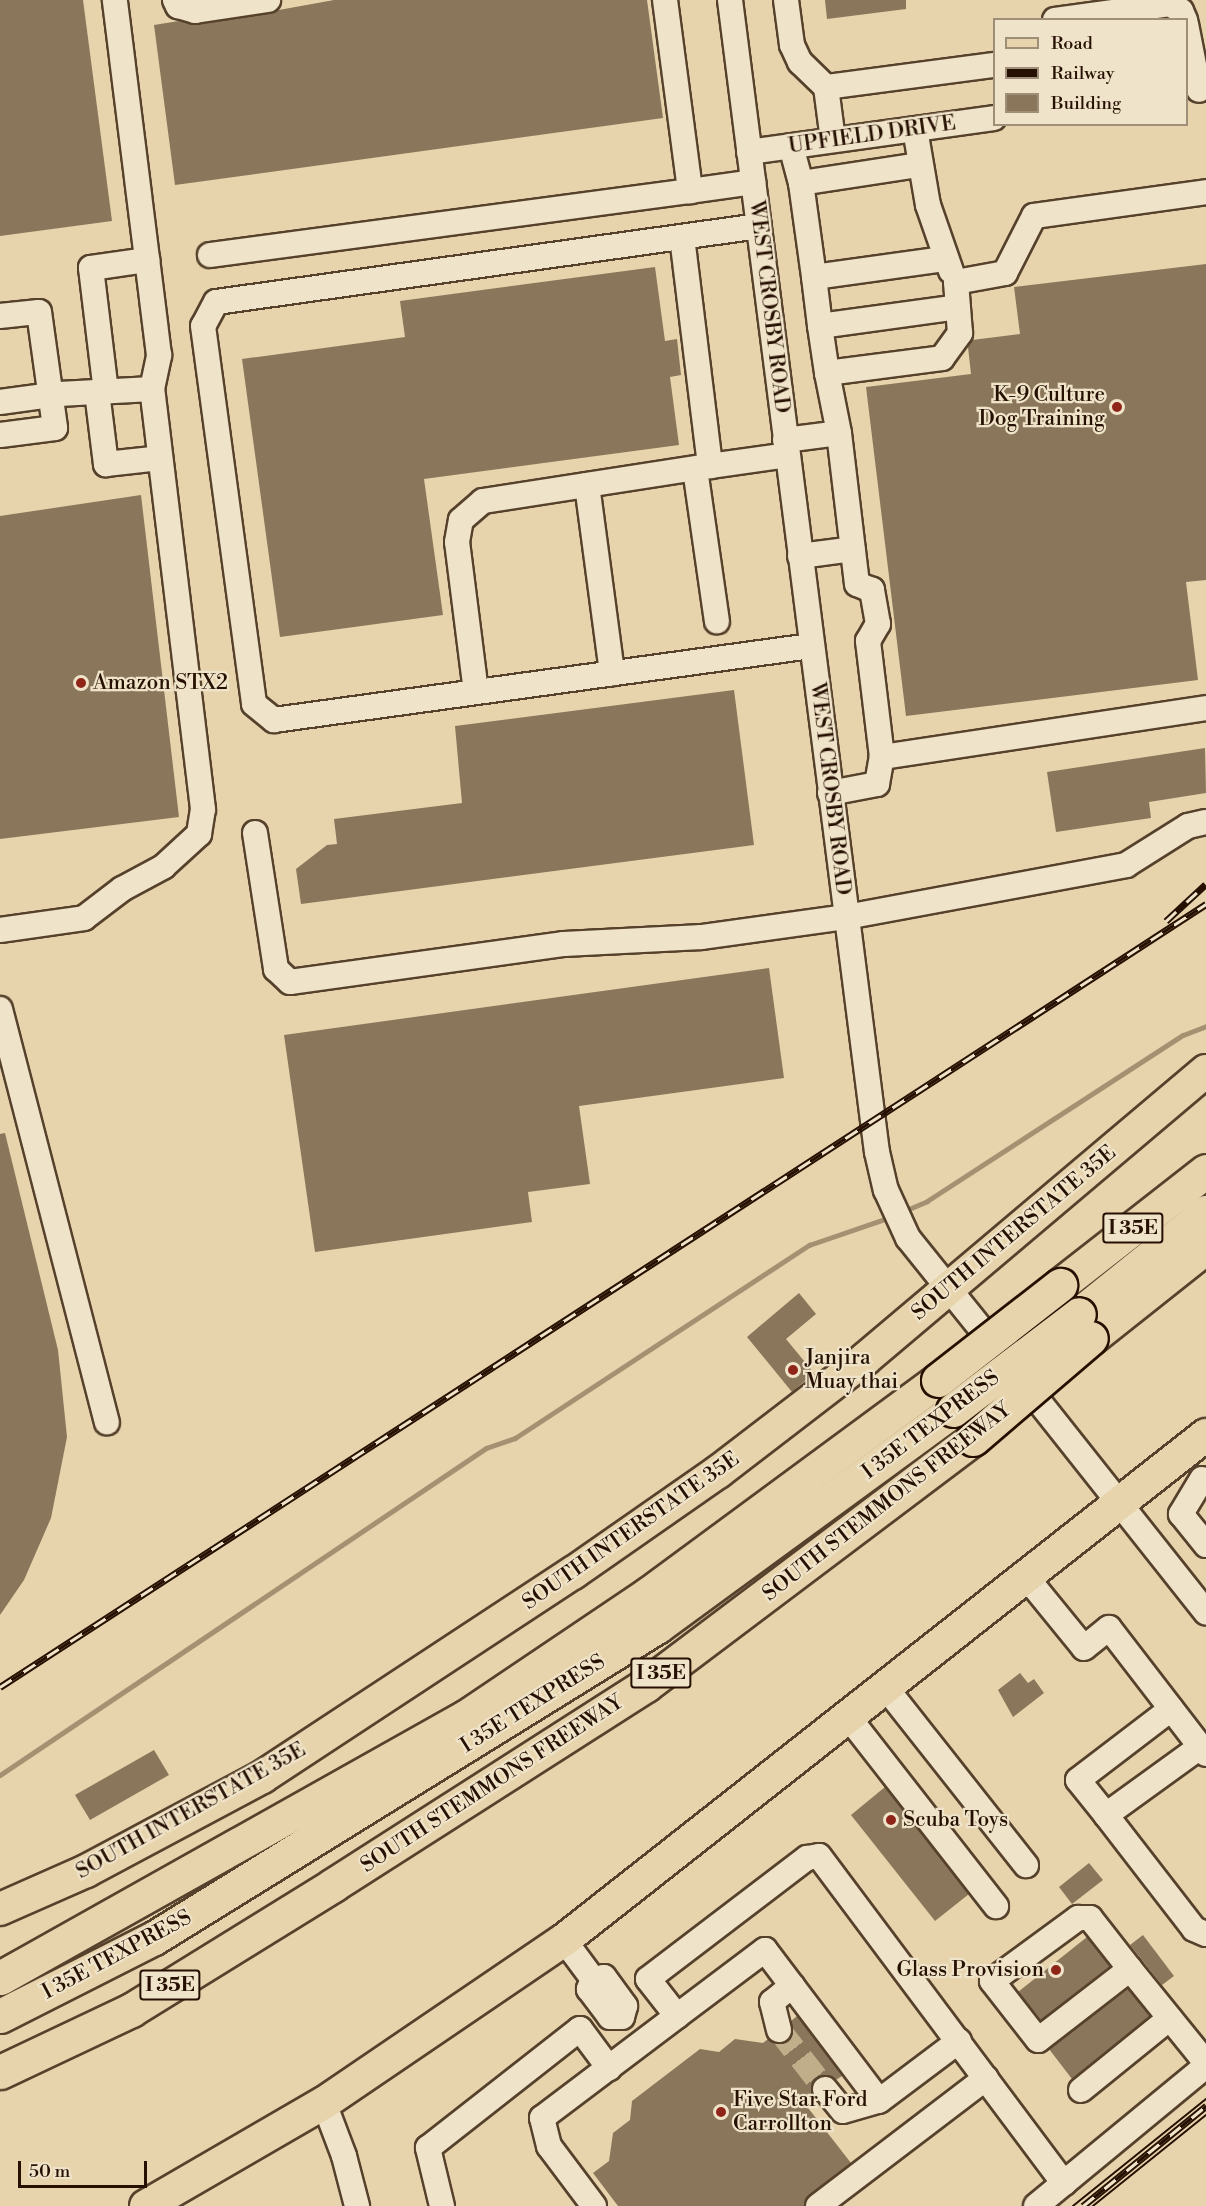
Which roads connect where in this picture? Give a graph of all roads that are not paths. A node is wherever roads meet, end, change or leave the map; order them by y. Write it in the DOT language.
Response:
graph roads {
  1 [pos="115,0"];
  2 [pos="175,0"];
  3 [pos="268,0"];
  4 [pos="665,0"];
  5 [pos="730,0"];
  6 [pos="786,0"];
  7 [pos="1069,18"];
  8 [pos="1183,18"];
  9 [pos="1188,36"];
  10 [pos="993,65"];
  11 [pos="826,87"];
  12 [pos="1197,90"];
  13 [pos="993,118"];
  14 [pos="915,129"];
  15 [pos="833,140"];
  16 [pos="791,146"];
  17 [pos="749,152"];
  18 [pos="918,165"];
  19 [pos="753,182"];
  20 [pos="801,183"];
  21 [pos="690,191"];
  22 [pos="1206,192"];
  23 [pos="759,226"];
  24 [pos="682,237"];
  25 [pos="210,255"];
  26 [pos="147,260"];
  27 [pos="944,260"];
  28 [pos="814,277"];
  29 [pos="956,282"];
  30 [pos="958,307"];
  31 [pos="0,316"];
  32 [pos="820,326"];
  33 [pos="827,373"];
  34 [pos="152,389"];
  35 [pos="101,392"];
  36 [pos="51,395"];
  37 [pos="0,402"];
  38 [pos="839,433"];
  39 [pos="0,435"];
  40 [pos="786,447"];
  41 [pos="160,458"];
  42 [pos="703,467"];
  43 [pos="587,485"];
  44 [pos="853,549"];
  45 [pos="800,556"];
  46 [pos="717,621"];
  47 [pos="811,646"];
  48 [pos="612,673"];
  49 [pos="476,692"];
  50 [pos="1206,708"];
  51 [pos="882,757"];
  52 [pos="830,793"];
  53 [pos="1206,822"];
  54 [pos="255,833"];
  55 [pos="846,917"];
  56 [pos="0,930"];
  57 [pos="0,1009"];
  58 [pos="1206,1071"];
  59 [pos="1206,1171"];
  60 [pos="1206,1212"];
  61 [pos="1206,1247"];
  62 [pos="949,1287"];
  63 [pos="1085,1326"];
  64 [pos="107,1422"];
  65 [pos="1195,1444"];
  66 [pos="1204,1480"];
  67 [pos="1118,1503"];
  68 [pos="1206,1545"];
  69 [pos="1027,1578"];
  70 [pos="1206,1612"];
  71 [pos="886,1688"];
  72 [pos="1171,1708"];
  73 [pos="849,1718"];
  74 [pos="1203,1750"];
  75 [pos="1106,1815"];
  76 [pos="1026,1865"];
  77 [pos="996,1906"];
  78 [pos="0,1909"];
  79 [pos="1206,1934"];
  80 [pos="564,1940"];
  81 [pos="1130,1969"];
  82 [pos="7,1972"];
  83 [pos="792,1986"];
  84 [pos="0,2016"];
  85 [pos="677,2016"];
  86 [pos="1170,2019"];
  87 [pos="780,2030"];
  88 [pos="959,2041"];
  89 [pos="642,2043"];
  90 [pos="1206,2065"];
  91 [pos="609,2067"];
  92 [pos="0,2072"];
  93 [pos="986,2078"];
  94 [pos="825,2089"];
  95 [pos="1081,2090"];
  96 [pos="879,2101"];
  97 [pos="324,2103"];
  98 [pos="1064,2183"];
  99 [pos="146,2206"];
  100 [pos="357,2206"];
  101 [pos="442,2206"];
  102 [pos="594,2206"];
  103 [pos="818,2206"];
  104 [pos="1036,2206"];
  1 -- 26 [label="street"];
  2 -- 3 [label="street"];
  4 -- 21 [label="street"];
  5 -- 17 [label="street, WEST CROSBY ROAD"];
  6 -- 11 [label="street"];
  7 -- 8 [label="street"];
  9 -- 12 [label="street"];
  10 -- 11 [label="street"];
  11 -- 15 [label="street"];
  13 -- 14 [label="street, UPFIELD DRIVE"];
  14 -- 15 [label="street, UPFIELD DRIVE"];
  14 -- 18 [label="street"];
  15 -- 16 [label="street, UPFIELD DRIVE"];
  16 -- 17 [label="street, UPFIELD DRIVE"];
  16 -- 20 [label="street"];
  17 -- 19 [label="street, WEST CROSBY ROAD"];
  18 -- 20 [label="street"];
  18 -- 27 [label="street"];
  19 -- 21 [label="street"];
  19 -- 23 [label="street, WEST CROSBY ROAD"];
  20 -- 28 [label="street"];
  21 -- 25 [label="street"];
  22 -- 29 [label="street"];
  23 -- 24 [label="street"];
  23 -- 40 [label="street, WEST CROSBY ROAD"];
  24 -- 42 [label="street"];
  24 -- 49 [label="street"];
  26 -- 34 [label="street"];
  26 -- 35 [label="street"];
  27 -- 28 [label="street"];
  27 -- 29 [label="street"];
  28 -- 32 [label="street"];
  29 -- 30 [label="street"];
  30 -- 32 [label="street"];
  30 -- 33 [label="street"];
  31 -- 36 [label="street"];
  32 -- 33 [label="street"];
  33 -- 38 [label="street"];
  34 -- 35 [label="street"];
  34 -- 41 [label="street"];
  35 -- 36 [label="street"];
  35 -- 41 [label="street"];
  36 -- 37 [label="street"];
  36 -- 39 [label="street"];
  38 -- 40 [label="street"];
  38 -- 44 [label="street"];
  40 -- 42 [label="street"];
  40 -- 45 [label="street, WEST CROSBY ROAD"];
  41 -- 56 [label="street"];
  42 -- 43 [label="street"];
  42 -- 46 [label="street"];
  43 -- 48 [label="street"];
  43 -- 49 [label="street"];
  44 -- 45 [label="street"];
  44 -- 51 [label="street"];
  45 -- 47 [label="street, WEST CROSBY ROAD"];
  47 -- 48 [label="street"];
  47 -- 52 [label="street, WEST CROSBY ROAD"];
  48 -- 49 [label="street"];
  50 -- 51 [label="street"];
  51 -- 52 [label="street"];
  52 -- 55 [label="street, WEST CROSBY ROAD"];
  53 -- 55 [label="street"];
  54 -- 55 [label="street"];
  55 -- 62 [label="street, WEST CROSBY ROAD"];
  57 -- 64 [label="street"];
  58 -- 62 [label="main road, SOUTH INTERSTATE 35E"];
  59 -- 82 [label="highway, I 35E, bridge"];
  60 -- 63 [label="highway, I 35E TEXPRESS"];
  61 -- 63 [label="highway, SOUTH STEMMONS FREEWAY / I 35E"];
  62 -- 67 [label="street, WEST CROSBY ROAD"];
  62 -- 78 [label="main road, SOUTH INTERSTATE 35E"];
  63 -- 84 [label="highway, I 35E TEXPRESS, bridge"];
  63 -- 92 [label="highway, SOUTH STEMMONS FREEWAY / I 35E, bridge"];
  65 -- 66 [label="street"];
  65 -- 67 [label="main road"];
  66 -- 68 [label="street"];
  67 -- 69 [label="main road"];
  67 -- 70 [label="street, WEST CROSBY ROAD"];
  69 -- 71 [label="main road"];
  69 -- 72 [label="street"];
  71 -- 73 [label="main road"];
  71 -- 76 [label="street"];
  72 -- 74 [label="street"];
  72 -- 75 [label="street"];
  73 -- 77 [label="street"];
  73 -- 80 [label="main road"];
  74 -- 75 [label="street"];
  75 -- 79 [label="street"];
  80 -- 89 [label="street"];
  80 -- 97 [label="main road"];
  81 -- 81 [label="street"];
  81 -- 86 [label="street"];
  83 -- 85 [label="street"];
  83 -- 87 [label="street"];
  83 -- 96 [label="street"];
  85 -- 88 [label="street"];
  85 -- 89 [label="street"];
  86 -- 90 [label="street"];
  86 -- 95 [label="street"];
  88 -- 93 [label="street"];
  88 -- 96 [label="street"];
  89 -- 91 [label="street"];
  90 -- 98 [label="street"];
  91 -- 101 [label="street"];
  91 -- 102 [label="street"];
  93 -- 98 [label="street"];
  93 -- 103 [label="street"];
  94 -- 96 [label="street"];
  97 -- 99 [label="main road"];
  97 -- 100 [label="street"];
  98 -- 104 [label="street"];
}
